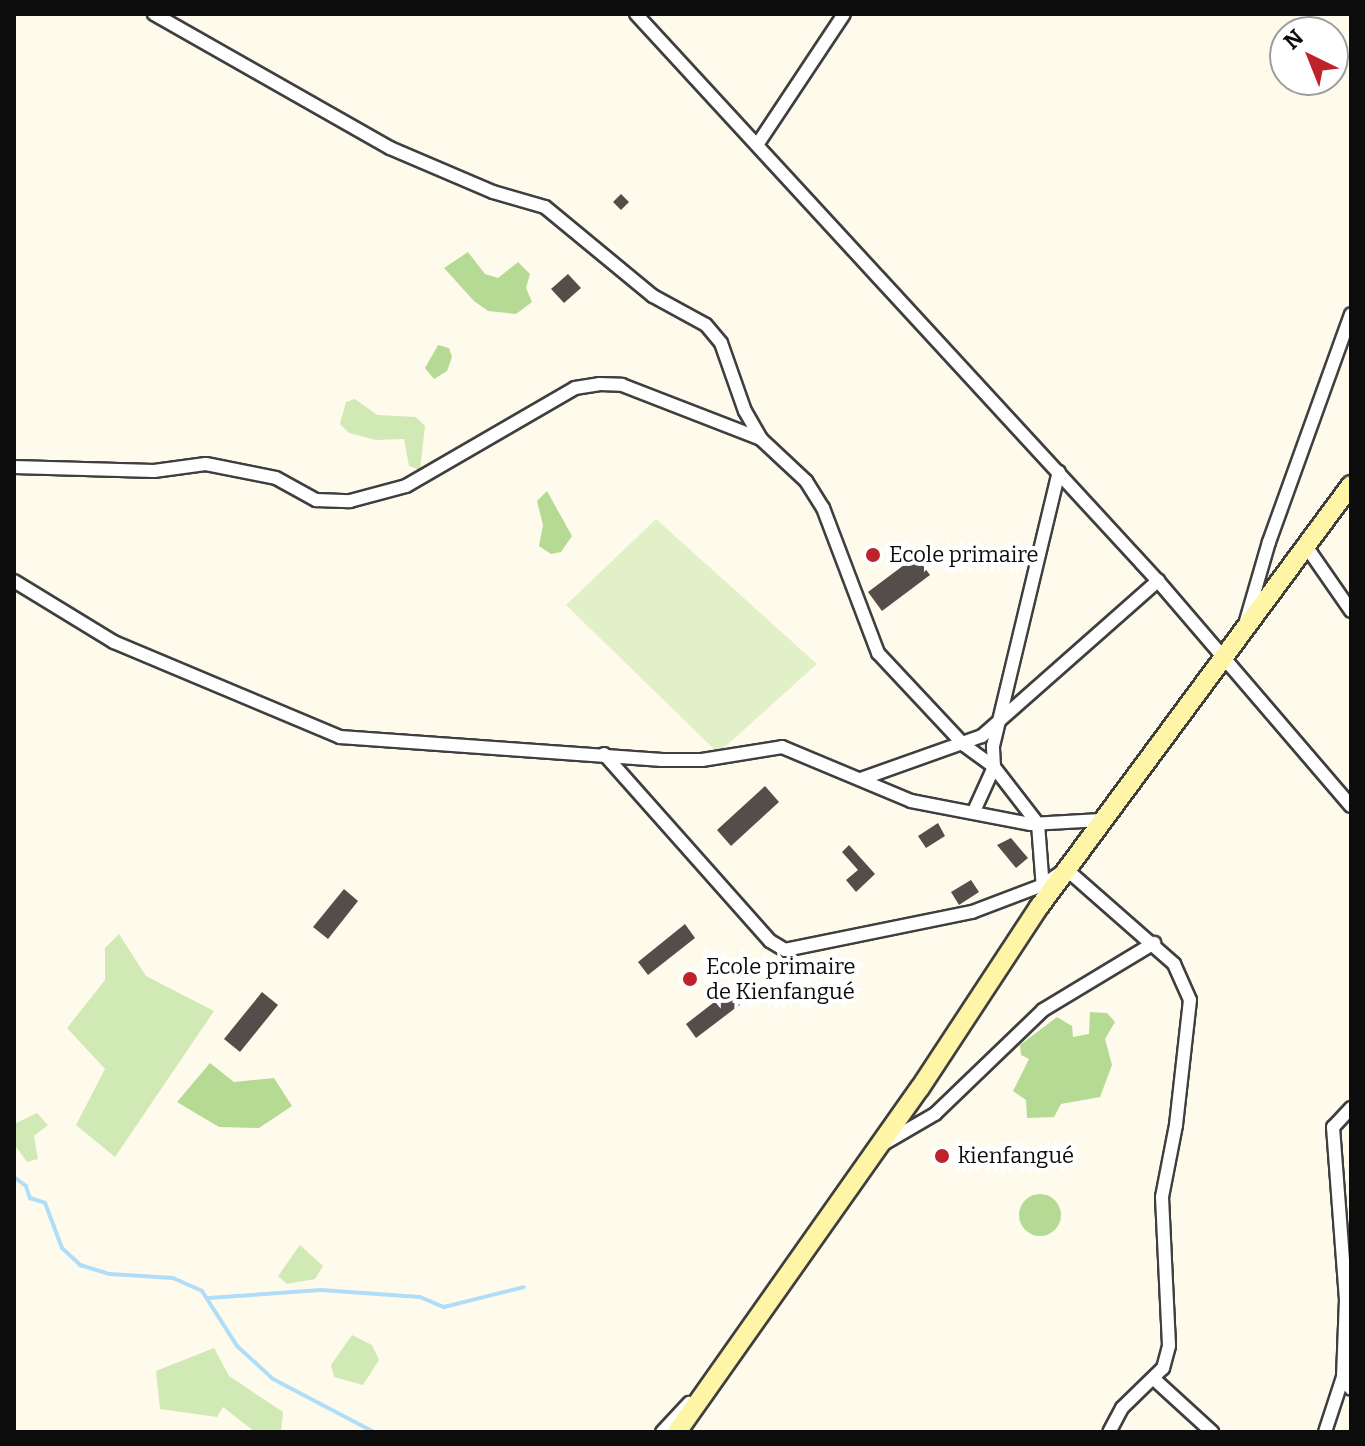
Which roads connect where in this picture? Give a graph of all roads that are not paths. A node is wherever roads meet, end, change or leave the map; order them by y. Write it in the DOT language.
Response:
graph roads {
  1 [pos="154,14"];
  2 [pos="636,14"];
  3 [pos="844,14"];
  4 [pos="757,145"];
  5 [pos="1351,314"];
  6 [pos="761,439"];
  7 [pos="14,467"];
  8 [pos="1059,472"];
  9 [pos="1351,485"];
  10 [pos="1306,546"];
  11 [pos="14,581"];
  12 [pos="1158,581"];
  13 [pos="1351,611"];
  14 [pos="1242,634"];
  15 [pos="1226,656"];
  16 [pos="998,721"];
  17 [pos="964,745"];
  18 [pos="604,754"];
  19 [pos="994,767"];
  20 [pos="861,779"];
  21 [pos="1351,806"];
  22 [pos="974,811"];
  23 [pos="1101,820"];
  24 [pos="1038,824"];
  25 [pos="1066,869"];
  26 [pos="1043,885"];
  27 [pos="1039,907"];
  28 [pos="1154,943"];
  29 [pos="1351,1108"];
  30 [pos="879,1147"];
  31 [pos="1349,1343"];
  32 [pos="716,1375"];
  33 [pos="1343,1377"];
  34 [pos="1154,1379"];
  35 [pos="1351,1389"];
  36 [pos="662,1432"];
  37 [pos="677,1432"];
  38 [pos="1109,1432"];
  39 [pos="1212,1432"];
  40 [pos="1325,1432"];
  1 -- 6 [label="street"];
  2 -- 4 [label="street"];
  3 -- 4 [label="street"];
  4 -- 8 [label="street"];
  5 -- 14 [label="street"];
  6 -- 7 [label="street"];
  6 -- 17 [label="street"];
  8 -- 12 [label="street"];
  8 -- 16 [label="street"];
  9 -- 10 [label="main road"];
  10 -- 13 [label="street"];
  10 -- 14 [label="main road"];
  11 -- 18 [label="street"];
  12 -- 15 [label="street"];
  12 -- 16 [label="street"];
  14 -- 15 [label="main road"];
  15 -- 21 [label="street"];
  15 -- 23 [label="main road"];
  16 -- 17 [label="street"];
  16 -- 19 [label="street"];
  17 -- 19 [label="street"];
  17 -- 20 [label="street"];
  18 -- 20 [label="street"];
  18 -- 26 [label="street"];
  19 -- 22 [label="street"];
  19 -- 24 [label="street"];
  20 -- 22 [label="street"];
  22 -- 24 [label="street"];
  23 -- 24 [label="street"];
  23 -- 25 [label="main road"];
  24 -- 26 [label="street"];
  25 -- 26 [label="street"];
  25 -- 27 [label="main road"];
  25 -- 28 [label="street"];
  26 -- 27 [label="street"];
  27 -- 30 [label="main road"];
  28 -- 30 [label="street"];
  28 -- 34 [label="street"];
  29 -- 31 [label="street"];
  30 -- 32 [label="main road"];
  31 -- 33 [label="street"];
  32 -- 36 [label="street"];
  32 -- 37 [label="main road"];
  33 -- 35 [label="street"];
  33 -- 40 [label="street"];
  34 -- 38 [label="street"];
  34 -- 39 [label="street"];
}
